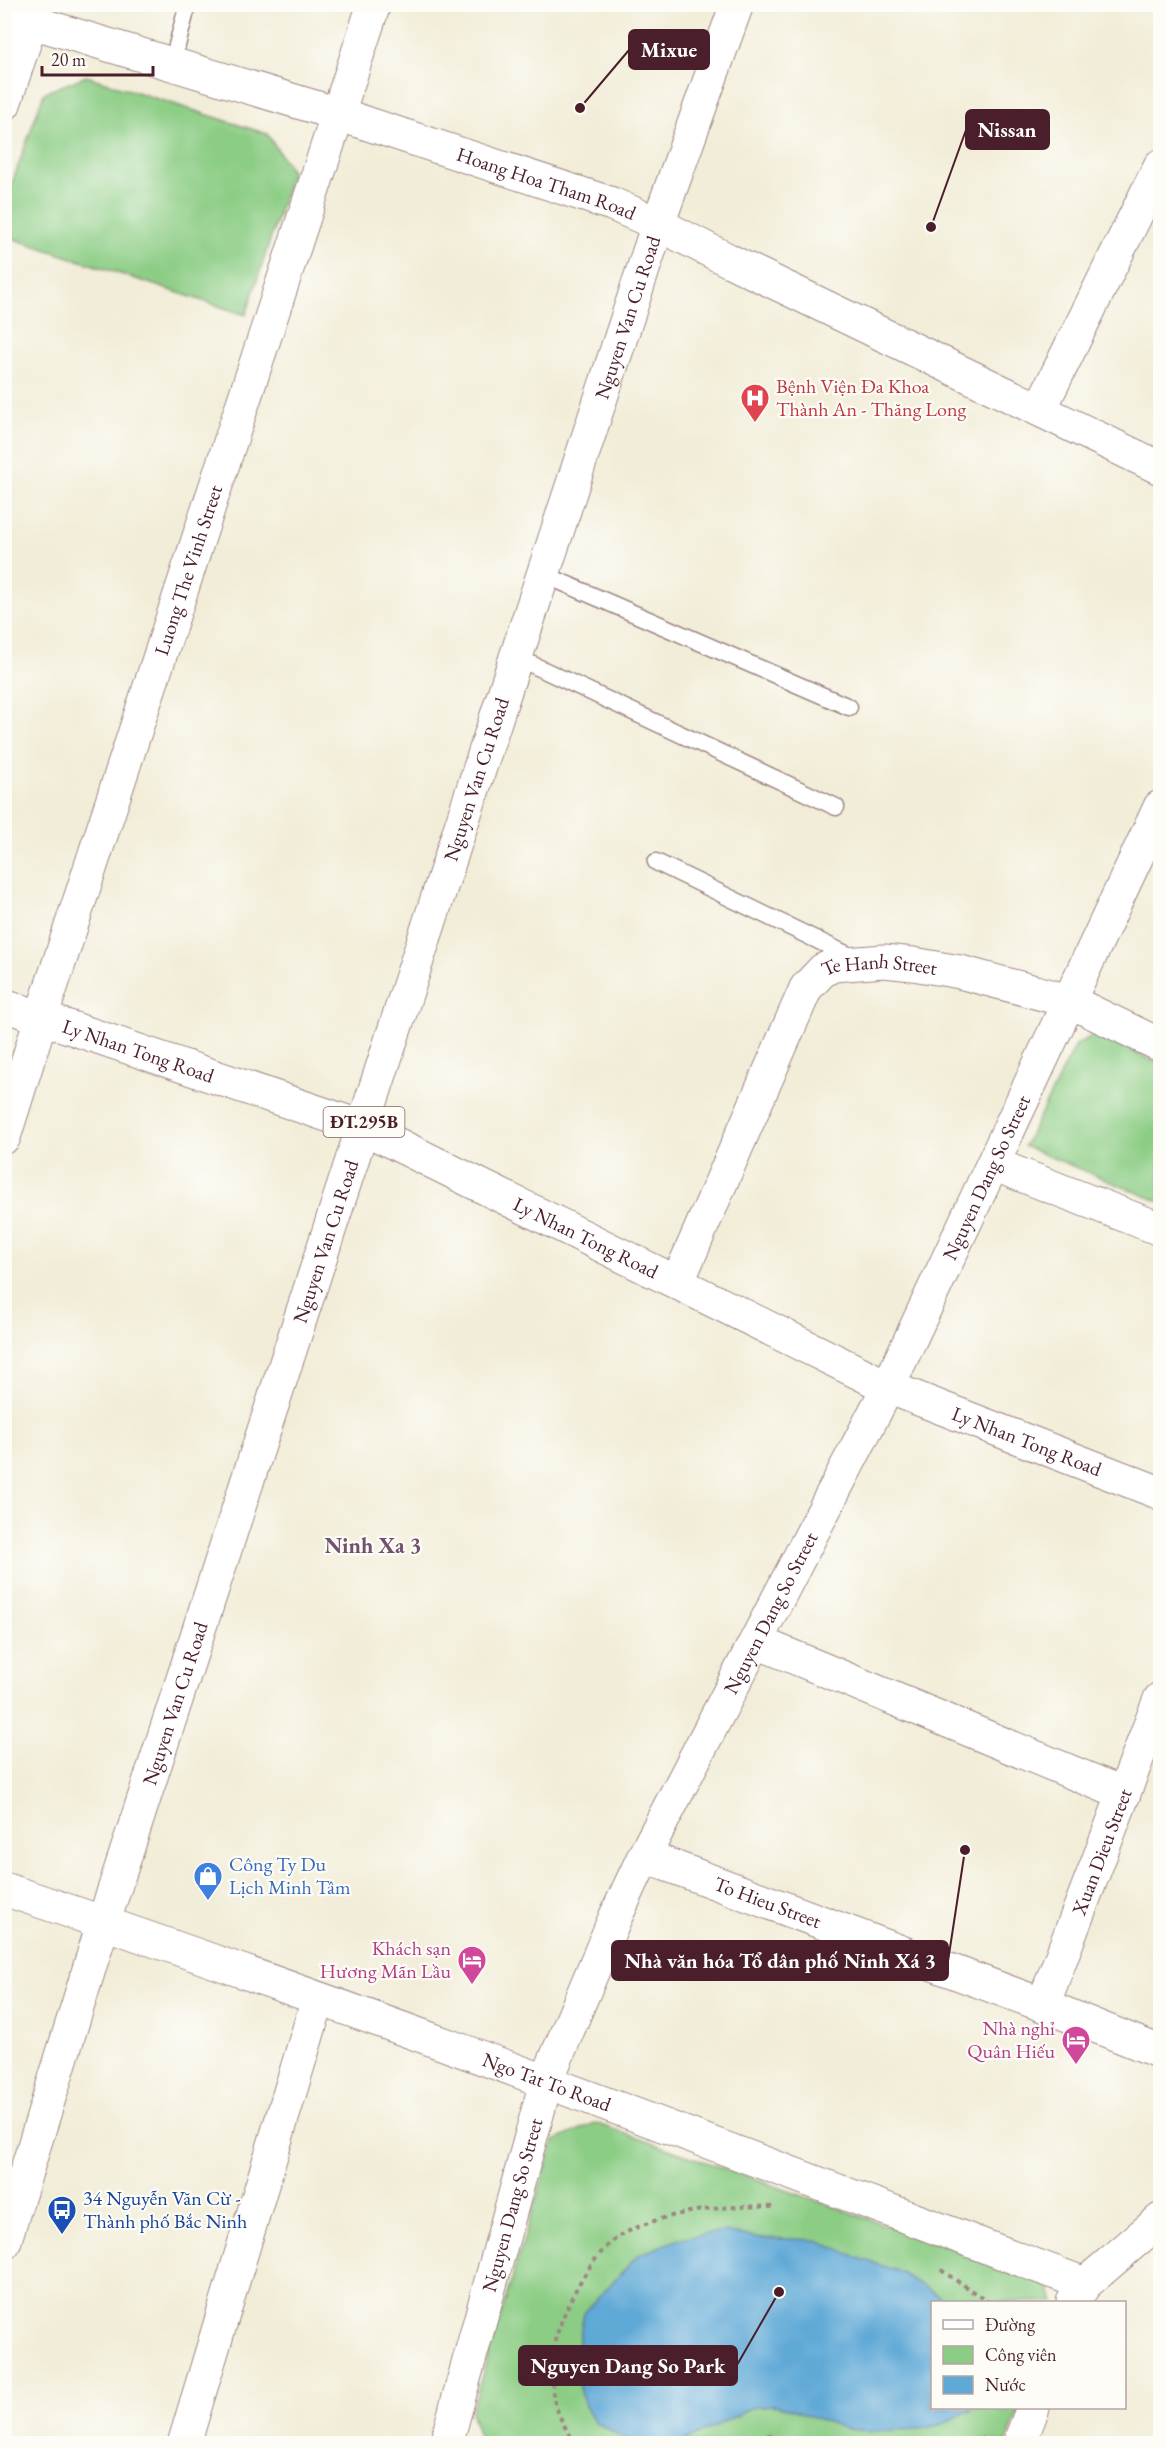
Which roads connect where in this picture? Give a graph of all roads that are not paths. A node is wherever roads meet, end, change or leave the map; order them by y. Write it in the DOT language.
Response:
graph roads {
  1 [pos="188,4"];
  2 [pos="374,4"];
  3 [pos="737,4"];
  4 [pos="24,12"];
  5 [pos="172,64"];
  6 [pos="4,104"];
  7 [pos="338,114"];
  8 [pos="1161,166"];
  9 [pos="658,224"];
  10 [pos="1040,409"];
  11 [pos="1161,468"];
  12 [pos="543,574"];
  13 [pos="516,657"];
  14 [pos="849,707"];
  15 [pos="836,807"];
  16 [pos="1161,807"];
  17 [pos="656,862"];
  18 [pos="863,962"];
  19 [pos="1069,1001"];
  20 [pos="4,1005"];
  21 [pos="41,1018"];
  22 [pos="1161,1045"];
  23 [pos="362,1126"];
  24 [pos="4,1137"];
  25 [pos="993,1164"];
  26 [pos="1161,1229"];
  27 [pos="678,1281"];
  28 [pos="888,1387"];
  29 [pos="1161,1493"];
  30 [pos="757,1642"];
  31 [pos="1161,1700"];
  32 [pos="1124,1794"];
  33 [pos="644,1856"];
  34 [pos="4,1889"];
  35 [pos="104,1924"];
  36 [pos="318,1999"];
  37 [pos="1043,2005"];
  38 [pos="1161,2052"];
  39 [pos="546,2082"];
  40 [pos="1161,2220"];
  41 [pos="4,2243"];
  42 [pos="1079,2293"];
  43 [pos="1033,2409"];
  44 [pos="184,2444"];
  45 [pos="446,2444"];
  46 [pos="1019,2444"];
  1 -- 5 [label="lane"];
  2 -- 7 [label="street, Luong The Vinh Street"];
  3 -- 9 [label="street, Nguyen Van Cu Road / ĐT.295B"];
  4 -- 5 [label="street, Hoang Hoa Tham Road"];
  4 -- 6 [label="street"];
  5 -- 7 [label="street, Hoang Hoa Tham Road"];
  7 -- 9 [label="street, Hoang Hoa Tham Road"];
  7 -- 21 [label="street, Luong The Vinh Street"];
  8 -- 10 [label="street"];
  9 -- 10 [label="street, Hoang Hoa Tham Road"];
  9 -- 12 [label="street, Nguyen Van Cu Road / ĐT.295B"];
  10 -- 11 [label="street, Hoang Hoa Tham Road"];
  12 -- 13 [label="street, Nguyen Van Cu Road / ĐT.295B"];
  12 -- 14 [label="lane"];
  13 -- 15 [label="lane"];
  13 -- 23 [label="street, Nguyen Van Cu Road / ĐT.295B"];
  16 -- 19 [label="street, Nguyen Dang So Street"];
  17 -- 18 [label="lane"];
  18 -- 19 [label="street, Te Hanh Street"];
  18 -- 27 [label="street, Te Hanh Street"];
  19 -- 22 [label="street, Te Hanh Street"];
  19 -- 25 [label="street, Nguyen Dang So Street"];
  20 -- 21 [label="street, Ly Nhan Tong Road"];
  21 -- 23 [label="street, Ly Nhan Tong Road"];
  21 -- 24 [label="street, Luong The Vinh Street"];
  23 -- 27 [label="street, Ly Nhan Tong Road"];
  23 -- 35 [label="street, Nguyen Van Cu Road / ĐT.295B"];
  25 -- 26 [label="street"];
  25 -- 28 [label="street, Nguyen Dang So Street"];
  27 -- 28 [label="street, Ly Nhan Tong Road"];
  28 -- 29 [label="street, Ly Nhan Tong Road"];
  28 -- 30 [label="street, Nguyen Dang So Street"];
  30 -- 32 [label="street"];
  30 -- 33 [label="street, Nguyen Dang So Street"];
  31 -- 32 [label="street, Xuan Dieu Street"];
  32 -- 37 [label="street, Xuan Dieu Street"];
  33 -- 37 [label="street, To Hieu Street"];
  33 -- 39 [label="street, Nguyen Dang So Street"];
  34 -- 35 [label="street, Ngo Tat To Road"];
  35 -- 36 [label="street, Ngo Tat To Road"];
  35 -- 41 [label="street, Nguyen Van Cu Road / ĐT.295B"];
  36 -- 39 [label="street, Ngo Tat To Road"];
  36 -- 44 [label="street"];
  37 -- 38 [label="street, To Hieu Street"];
  39 -- 42 [label="street, Ngo Tat To Road"];
  39 -- 45 [label="street, Nguyen Dang So Street"];
  40 -- 42 [label="street"];
  43 -- 46 [label="street"];
}
